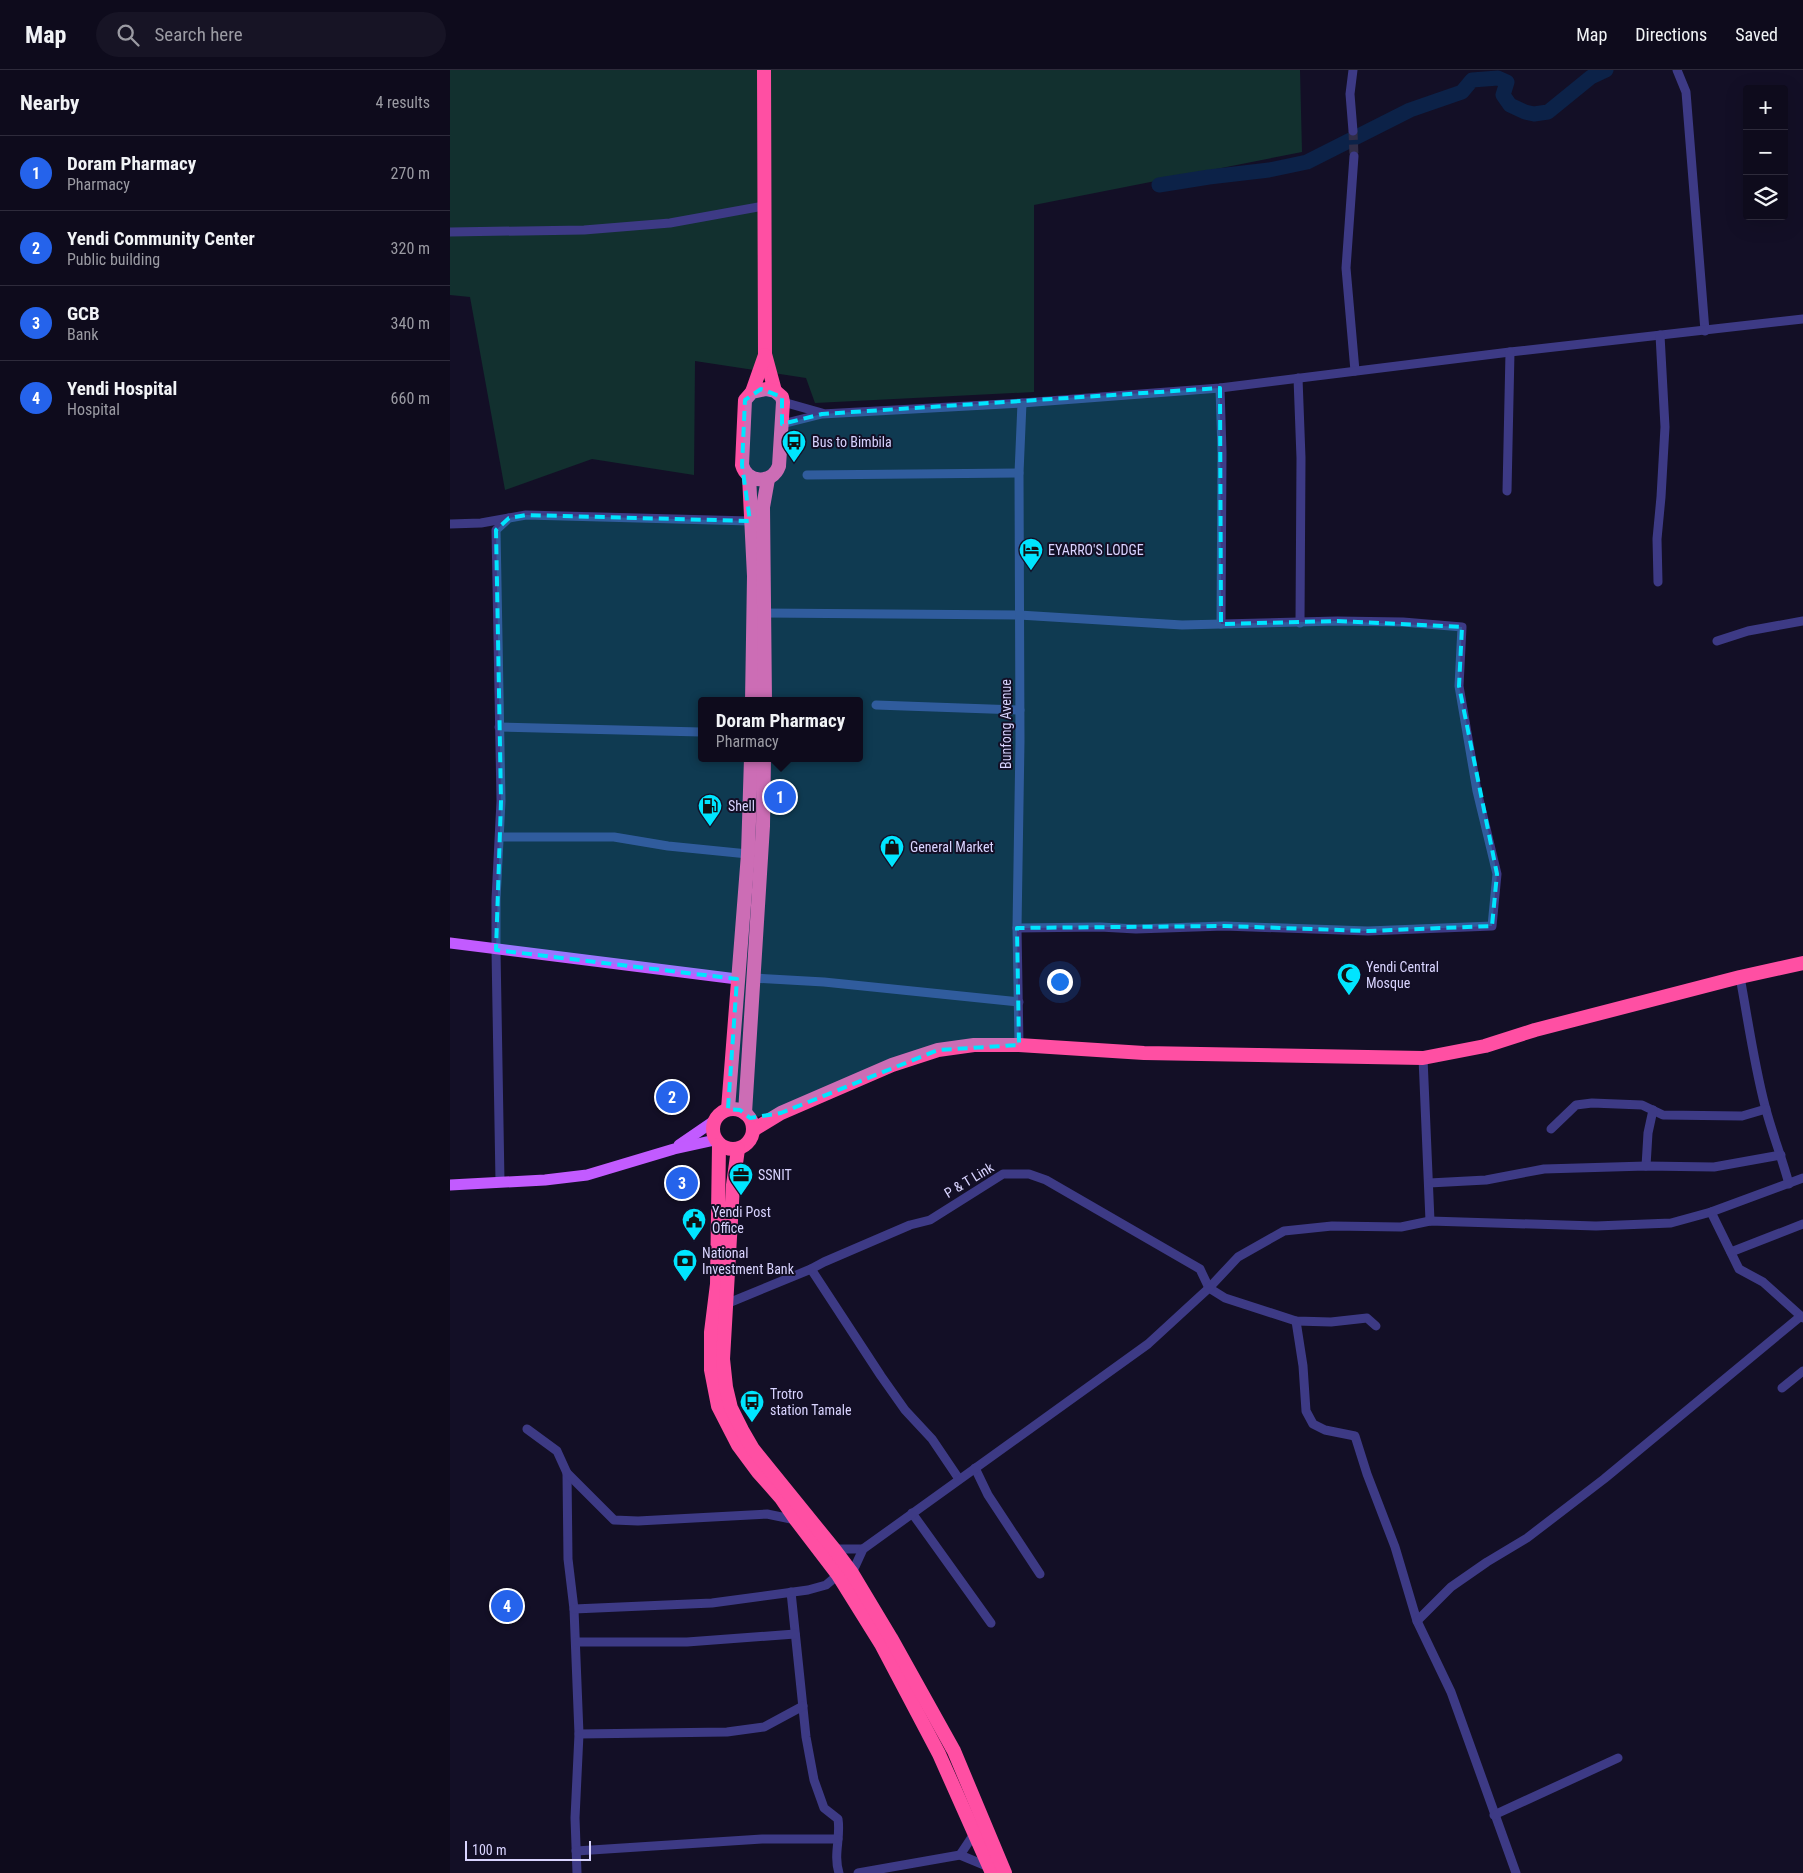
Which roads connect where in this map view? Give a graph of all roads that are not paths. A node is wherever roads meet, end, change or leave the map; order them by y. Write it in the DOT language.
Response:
graph roads {
  1 [pos="764,70"];
  2 [pos="1352,70"];
  3 [pos="1677,70"];
  4 [pos="1353,131"];
  5 [pos="1354,156"];
  6 [pos="764,206"];
  7 [pos="450,232"];
  8 [pos="1803,319"];
  9 [pos="1705,332"];
  10 [pos="1660,335"];
  11 [pos="1510,352"];
  12 [pos="765,354"];
  13 [pos="1355,371"];
  14 [pos="1298,378"];
  15 [pos="1220,388"];
  16 [pos="752,392"];
  17 [pos="779,397"];
  18 [pos="1022,403"];
  19 [pos="822,414"];
  20 [pos="782,424"];
  21 [pos="1020,473"];
  22 [pos="807,475"];
  23 [pos="749,476"];
  24 [pos="768,479"];
  25 [pos="1507,491"];
  26 [pos="509,518"];
  27 [pos="750,521"];
  28 [pos="450,524"];
  29 [pos="1658,582"];
  30 [pos="764,612"];
  31 [pos="1019,615"];
  32 [pos="1803,621"];
  33 [pos="1300,623"];
  34 [pos="1220,624"];
  35 [pos="1717,641"];
  36 [pos="752,697"];
  37 [pos="765,697"];
  38 [pos="876,705"];
  39 [pos="1020,710"];
  40 [pos="499,727"];
  41 [pos="698,732"];
  42 [pos="750,762"];
  43 [pos="764,762"];
  44 [pos="500,837"];
  45 [pos="748,854"];
  46 [pos="1017,928"];
  47 [pos="450,943"];
  48 [pos="496,950"];
  49 [pos="1803,963"];
  50 [pos="1740,977"];
  51 [pos="753,978"];
  52 [pos="738,979"];
  53 [pos="1019,1002"];
  54 [pos="1019,1045"];
  55 [pos="1423,1058"];
  56 [pos="1766,1109"];
  57 [pos="728,1110"];
  58 [pos="1652,1110"];
  59 [pos="750,1120"];
  60 [pos="714,1121"];
  61 [pos="1552,1129"];
  62 [pos="717,1142"];
  63 [pos="674,1149"];
  64 [pos="738,1149"];
  65 [pos="1781,1155"];
  66 [pos="1646,1166"];
  67 [pos="1803,1178"];
  68 [pos="500,1182"];
  69 [pos="1429,1183"];
  70 [pos="1789,1184"];
  71 [pos="450,1185"];
  72 [pos="1711,1212"];
  73 [pos="1430,1221"];
  74 [pos="1803,1224"];
  75 [pos="1730,1252"];
  76 [pos="811,1269"];
  77 [pos="1209,1288"];
  78 [pos="726,1304"];
  79 [pos="1802,1317"];
  80 [pos="1296,1321"];
  81 [pos="1376,1326"];
  82 [pos="1803,1371"];
  83 [pos="1782,1388"];
  84 [pos="527,1430"];
  85 [pos="975,1468"];
  86 [pos="568,1473"];
  87 [pos="959,1479"];
  88 [pos="912,1513"];
  89 [pos="796,1520"];
  90 [pos="834,1549"];
  91 [pos="863,1549"];
  92 [pos="846,1572"];
  93 [pos="1040,1574"];
  94 [pos="791,1592"];
  95 [pos="574,1609"];
  96 [pos="1417,1621"];
  97 [pos="991,1623"];
  98 [pos="795,1634"];
  99 [pos="576,1642"];
  100 [pos="802,1706"];
  101 [pos="579,1734"];
  102 [pos="1618,1758"];
  103 [pos="1494,1814"];
  104 [pos="974,1834"];
  105 [pos="838,1839"];
  106 [pos="576,1851"];
  107 [pos="960,1855"];
  108 [pos="991,1870"];
  109 [pos="577,1873"];
  110 [pos="839,1873"];
  111 [pos="858,1873"];
  112 [pos="1005,1873"];
  113 [pos="1516,1873"];
  1 -- 6 [label="highway"];
  2 -- 4 [label="street"];
  3 -- 9 [label="street"];
  5 -- 13 [label="street"];
  6 -- 7 [label="street"];
  6 -- 12 [label="highway"];
  8 -- 9 [label="street"];
  9 -- 10 [label="street"];
  10 -- 11 [label="street"];
  10 -- 29 [label="street"];
  11 -- 13 [label="street"];
  11 -- 25 [label="street"];
  12 -- 16 [label="highway"];
  12 -- 17 [label="highway"];
  13 -- 14 [label="street"];
  14 -- 15 [label="street"];
  14 -- 33 [label="street"];
  15 -- 18 [label="street"];
  15 -- 34 [label="street"];
  16 -- 17 [label="highway"];
  16 -- 23 [label="highway"];
  17 -- 19 [label="street"];
  17 -- 20 [label="highway"];
  18 -- 19 [label="street"];
  18 -- 21 [label="street, Bunfong Avenue"];
  19 -- 20 [label="street"];
  20 -- 24 [label="highway"];
  21 -- 22 [label="street"];
  21 -- 31 [label="street, Bunfong Avenue"];
  23 -- 24 [label="highway"];
  23 -- 27 [label="highway"];
  24 -- 30 [label="highway"];
  26 -- 27 [label="street"];
  26 -- 28 [label="street"];
  26 -- 40 [label="street"];
  27 -- 36 [label="highway"];
  30 -- 31 [label="street"];
  30 -- 37 [label="highway"];
  31 -- 34 [label="street"];
  31 -- 39 [label="street, Bunfong Avenue"];
  32 -- 35 [label="street"];
  33 -- 34 [label="street"];
  33 -- 46 [label="street"];
  38 -- 39 [label="street"];
  39 -- 46 [label="street, Bunfong Avenue"];
  40 -- 41 [label="street"];
  40 -- 44 [label="street"];
  42 -- 45 [label="highway"];
  43 -- 51 [label="highway"];
  44 -- 45 [label="street"];
  44 -- 48 [label="street"];
  45 -- 52 [label="highway"];
  46 -- 53 [label="street, Bunfong Avenue"];
  47 -- 48 [label="main road"];
  48 -- 52 [label="main road"];
  48 -- 68 [label="street"];
  49 -- 50 [label="highway"];
  50 -- 55 [label="highway"];
  50 -- 56 [label="street"];
  51 -- 53 [label="street"];
  51 -- 59 [label="highway"];
  52 -- 57 [label="highway"];
  53 -- 54 [label="street, Bunfong Avenue"];
  54 -- 55 [label="highway"];
  54 -- 59 [label="highway"];
  55 -- 69 [label="street"];
  56 -- 58 [label="street"];
  56 -- 65 [label="street"];
  57 -- 59 [label="highway"];
  57 -- 60 [label="highway"];
  58 -- 61 [label="street"];
  58 -- 66 [label="street"];
  59 -- 64 [label="highway"];
  60 -- 62 [label="highway"];
  60 -- 63 [label="main road"];
  62 -- 63 [label="main road"];
  62 -- 64 [label="highway"];
  62 -- 89 [label="highway"];
  63 -- 68 [label="main road"];
  64 -- 78 [label="highway"];
  65 -- 66 [label="street"];
  65 -- 70 [label="street"];
  66 -- 69 [label="street"];
  67 -- 70 [label="street"];
  68 -- 71 [label="main road"];
  69 -- 73 [label="street"];
  70 -- 72 [label="street"];
  72 -- 73 [label="street"];
  72 -- 75 [label="street"];
  73 -- 77 [label="street"];
  74 -- 75 [label="street"];
  75 -- 79 [label="street"];
  76 -- 77 [label="street, P & T Link"];
  76 -- 78 [label="street, P & T Link"];
  76 -- 87 [label="street"];
  77 -- 80 [label="street"];
  77 -- 85 [label="street"];
  78 -- 90 [label="highway"];
  79 -- 96 [label="street"];
  80 -- 81 [label="street"];
  80 -- 96 [label="street"];
  82 -- 83 [label="street"];
  84 -- 86 [label="street"];
  85 -- 87 [label="street"];
  85 -- 93 [label="street"];
  86 -- 89 [label="street"];
  86 -- 95 [label="street"];
  87 -- 88 [label="street"];
  88 -- 91 [label="street"];
  88 -- 97 [label="street"];
  89 -- 92 [label="highway"];
  90 -- 91 [label="street"];
  90 -- 92 [label="highway"];
  91 -- 92 [label="street"];
  92 -- 94 [label="street"];
  92 -- 104 [label="highway"];
  92 -- 112 [label="highway"];
  94 -- 95 [label="street"];
  94 -- 98 [label="street"];
  95 -- 99 [label="street"];
  96 -- 103 [label="street"];
  98 -- 99 [label="street"];
  98 -- 100 [label="street"];
  99 -- 101 [label="street"];
  100 -- 101 [label="street"];
  100 -- 105 [label="street"];
  101 -- 106 [label="street"];
  102 -- 103 [label="street"];
  103 -- 113 [label="street"];
  104 -- 107 [label="street"];
  104 -- 108 [label="highway"];
  105 -- 106 [label="street"];
  105 -- 110 [label="street"];
  106 -- 109 [label="street"];
  107 -- 108 [label="street"];
  107 -- 111 [label="street"];
}
